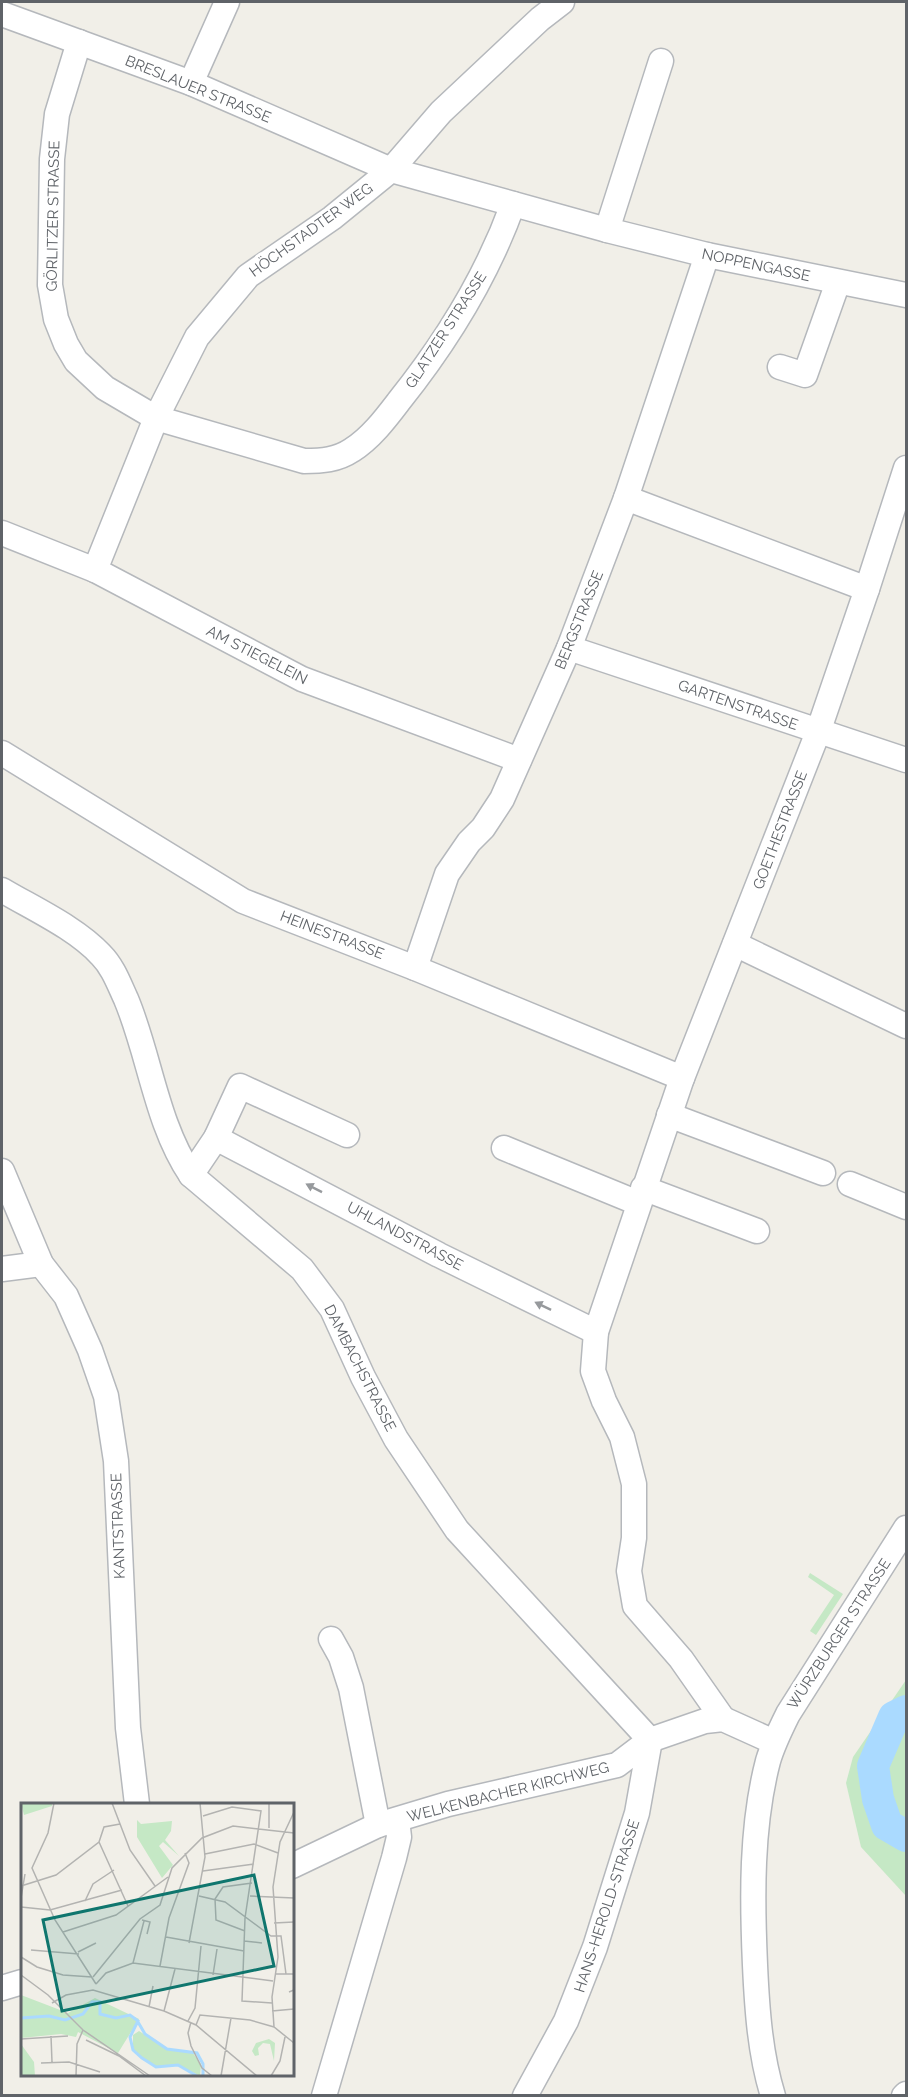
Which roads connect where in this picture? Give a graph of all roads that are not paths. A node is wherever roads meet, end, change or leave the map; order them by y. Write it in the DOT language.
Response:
graph roads {
  1 [pos="227,2"];
  2 [pos="562,2"];
  3 [pos="2,14"];
  4 [pos="79,42"];
  5 [pos="661,61"];
  6 [pos="191,83"];
  7 [pos="391,170"];
  8 [pos="513,204"];
  9 [pos="607,230"];
  10 [pos="707,255"];
  11 [pos="837,282"];
  12 [pos="906,295"];
  13 [pos="780,367"];
  14 [pos="156,418"];
  15 [pos="906,468"];
  16 [pos="626,498"];
  17 [pos="2,533"];
  18 [pos="95,570"];
  19 [pos="867,589"];
  20 [pos="569,648"];
  21 [pos="818,732"];
  22 [pos="2,753"];
  23 [pos="519,760"];
  24 [pos="906,760"];
  25 [pos="2,890"];
  26 [pos="735,944"];
  27 [pos="415,968"];
  28 [pos="906,1026"];
  29 [pos="682,1078"];
  30 [pos="669,1115"];
  31 [pos="347,1135"];
  32 [pos="216,1138"];
  33 [pos="504,1148"];
  34 [pos="2,1171"];
  35 [pos="823,1173"];
  36 [pos="191,1175"];
  37 [pos="850,1184"];
  38 [pos="641,1196"];
  39 [pos="906,1207"];
  40 [pos="757,1231"];
  41 [pos="41,1264"];
  42 [pos="2,1269"];
  43 [pos="596,1332"];
  44 [pos="906,1528"];
  45 [pos="331,1639"];
  46 [pos="723,1719"];
  47 [pos="650,1740"];
  48 [pos="774,1742"];
  49 [pos="137,1803"];
  50 [pos="387,1822"];
  51 [pos="294,1865"];
  52 [pos="21,1982"];
  53 [pos="2,1988"];
  54 [pos="324,2096"];
  55 [pos="525,2096"];
  56 [pos="773,2096"];
  1 -- 6 [label="street"];
  2 -- 7 [label="street, HÖCHSTADTER WEG"];
  3 -- 4 [label="street, BRESLAUER STRASSE"];
  4 -- 6 [label="street, BRESLAUER STRASSE"];
  4 -- 14 [label="street, GÖRLITZER STRASSE"];
  5 -- 9 [label="street"];
  6 -- 7 [label="street, BRESLAUER STRASSE"];
  7 -- 8 [label="street, NOPPENGASSE"];
  7 -- 14 [label="street, HÖCHSTADTER WEG"];
  8 -- 9 [label="street, NOPPENGASSE"];
  8 -- 14 [label="street, GLATZER STRASSE"];
  9 -- 10 [label="street, NOPPENGASSE"];
  10 -- 11 [label="street, NOPPENGASSE"];
  10 -- 16 [label="street, BERGSTRASSE"];
  11 -- 12 [label="street, NOPPENGASSE"];
  11 -- 13 [label="street"];
  14 -- 18 [label="street, HÖCHSTADTER WEG"];
  15 -- 19 [label="street, GOETHESTRASSE"];
  16 -- 19 [label="street"];
  16 -- 20 [label="street, BERGSTRASSE"];
  17 -- 18 [label="street, AM STIEGELEIN"];
  18 -- 23 [label="street, AM STIEGELEIN"];
  19 -- 21 [label="street, GOETHESTRASSE"];
  20 -- 21 [label="street, GARTENSTRASSE"];
  20 -- 23 [label="street, BERGSTRASSE"];
  21 -- 24 [label="street, GARTENSTRASSE"];
  21 -- 26 [label="street, GOETHESTRASSE"];
  22 -- 27 [label="street, HEINESTRASSE"];
  23 -- 27 [label="street, BERGSTRASSE"];
  25 -- 36 [label="street, DAMBACHSTRASSE"];
  26 -- 28 [label="street"];
  26 -- 29 [label="street, GOETHESTRASSE"];
  27 -- 29 [label="street, HEINESTRASSE"];
  29 -- 30 [label="street, GOETHESTRASSE"];
  30 -- 35 [label="street"];
  30 -- 38 [label="street, GOETHESTRASSE"];
  31 -- 32 [label="street"];
  32 -- 36 [label="street"];
  43 -- 32 [label="street, UHLANDSTRASSE, one-way"];
  33 -- 38 [label="street"];
  34 -- 41 [label="street, KANTSTRASSE"];
  36 -- 47 [label="street, DAMBACHSTRASSE"];
  37 -- 39 [label="street"];
  38 -- 40 [label="street"];
  38 -- 43 [label="street, GOETHESTRASSE"];
  41 -- 42 [label="street"];
  41 -- 49 [label="street, KANTSTRASSE"];
  43 -- 46 [label="street, GOETHESTRASSE"];
  44 -- 48 [label="street, WÜRZBURGER STRASSE"];
  45 -- 50 [label="street"];
  46 -- 47 [label="street, WELKENBACHER KIRCHWEG"];
  46 -- 48 [label="street"];
  47 -- 50 [label="street, WELKENBACHER KIRCHWEG"];
  47 -- 55 [label="street, HANS-HEROLD-STRASSE"];
  48 -- 56 [label="street, WÜRZBURGER STRASSE"];
  50 -- 51 [label="street, WELKENBACHER KIRCHWEG"];
  50 -- 54 [label="street"];
  52 -- 53 [label="street"];
}
